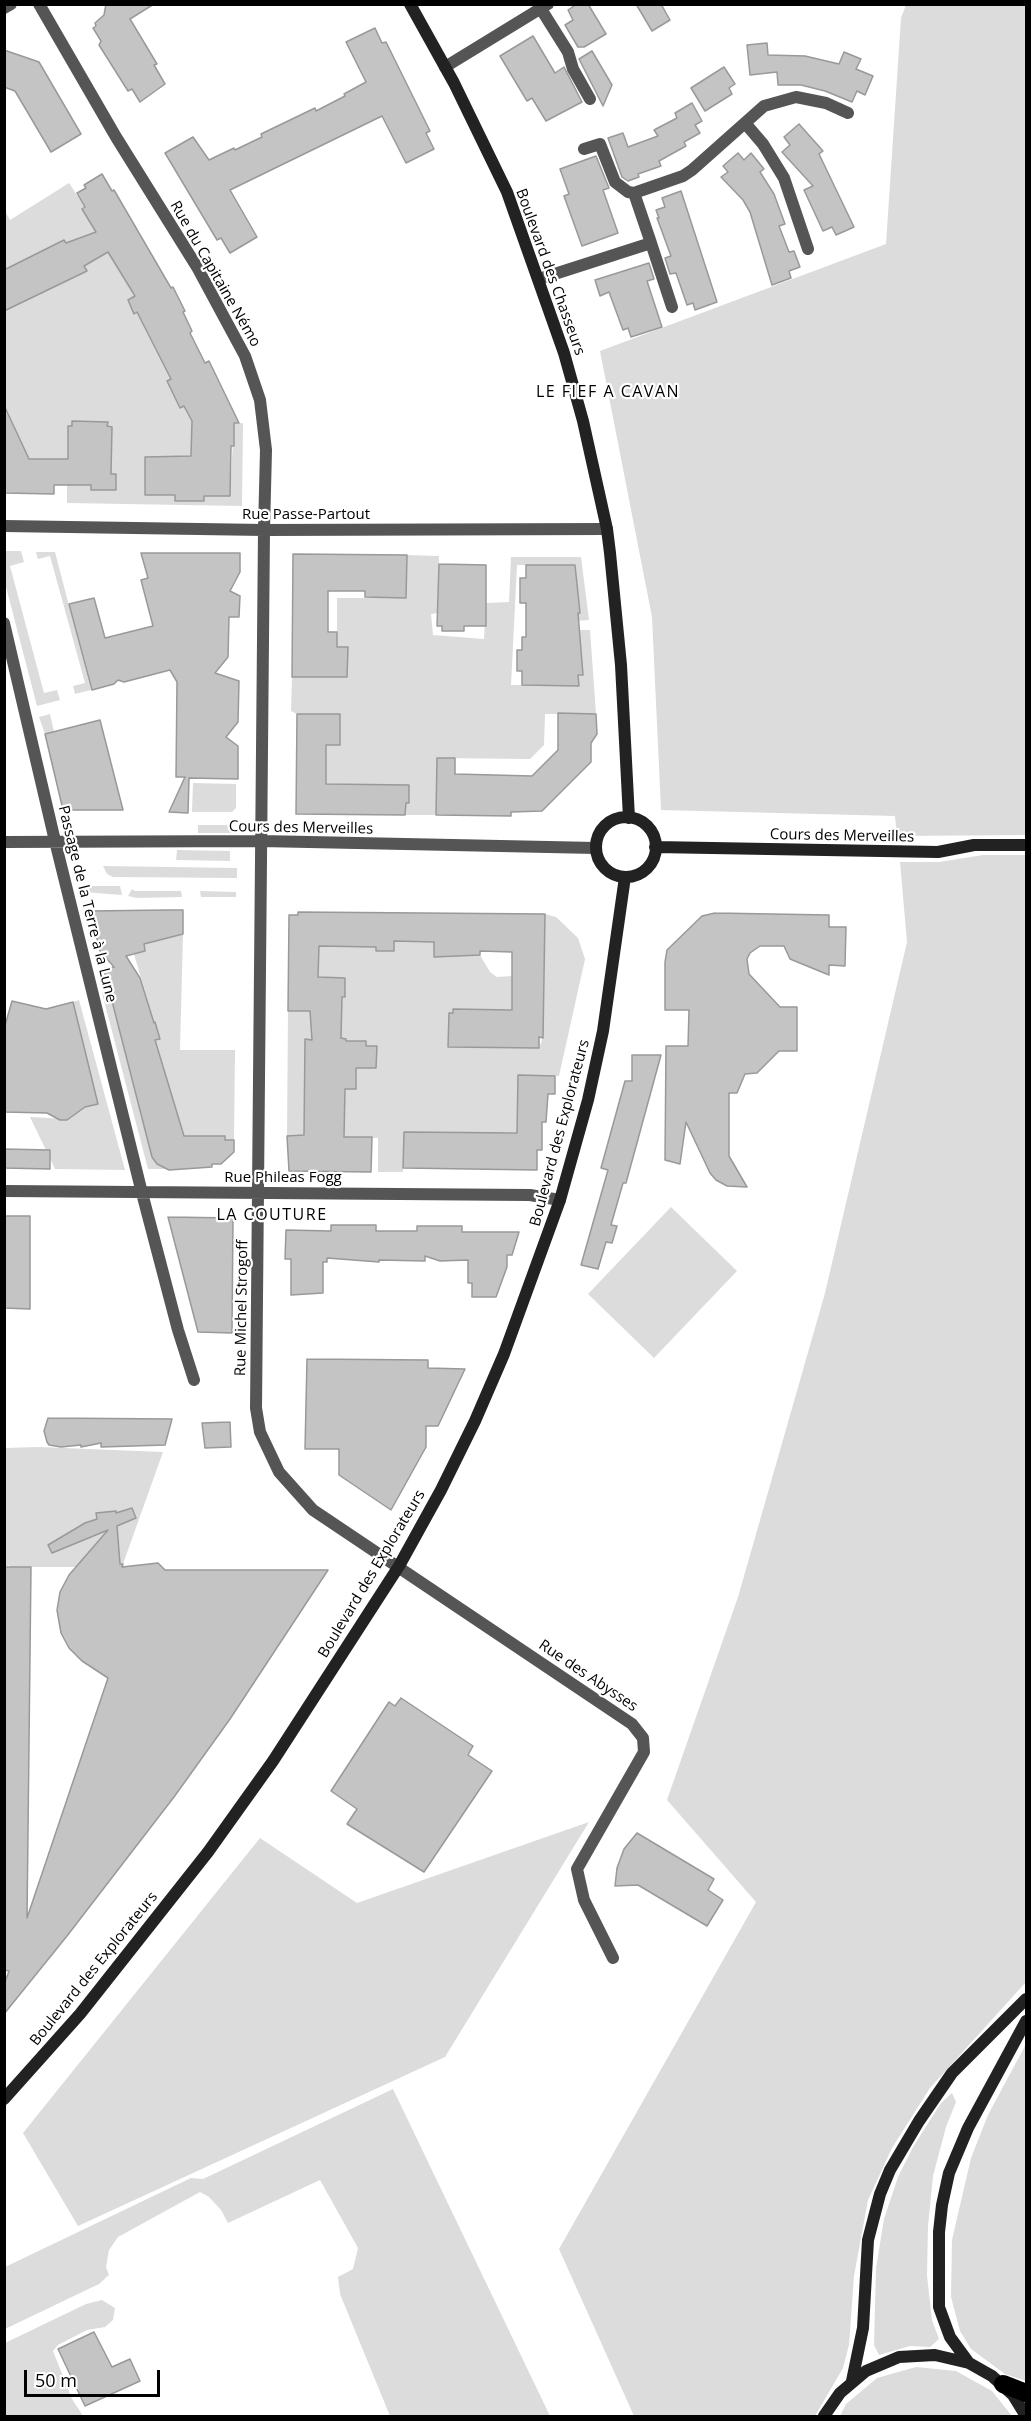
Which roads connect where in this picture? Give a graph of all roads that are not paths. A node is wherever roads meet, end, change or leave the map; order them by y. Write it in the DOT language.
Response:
graph roads {
  1 [pos="11,4"];
  2 [pos="39,4"];
  3 [pos="410,4"];
  4 [pos="545,7"];
  5 [pos="4,8"];
  6 [pos="445,67"];
  7 [pos="590,99"];
  8 [pos="848,112"];
  9 [pos="745,123"];
  10 [pos="584,149"];
  11 [pos="634,193"];
  12 [pos="651,243"];
  13 [pos="808,249"];
  14 [pos="539,279"];
  15 [pos="672,307"];
  16 [pos="4,526"];
  17 [pos="607,529"];
  18 [pos="264,530"];
  19 [pos="4,623"];
  20 [pos="628,818"];
  21 [pos="55,841"];
  22 [pos="261,841"];
  23 [pos="4,842"];
  24 [pos="1026,845"];
  25 [pos="596,848"];
  26 [pos="656,848"];
  27 [pos="626,877"];
  28 [pos="4,1191"];
  29 [pos="142,1192"];
  30 [pos="258,1193"];
  31 [pos="560,1200"];
  32 [pos="194,1380"];
  33 [pos="399,1566"];
  34 [pos="614,1958"];
  35 [pos="1026,1999"];
  36 [pos="1026,2021"];
  37 [pos="4,2099"];
  38 [pos="969,2363"];
  39 [pos="852,2381"];
  40 [pos="1003,2384"];
  41 [pos="1026,2392"];
  42 [pos="824,2416"];
  43 [pos="1026,2416"];
  1 -- 5 [label="street"];
  2 -- 18 [label="street, Rue du Capitaine Némo"];
  3 -- 6 [label="street, Boulevard des Chasseurs"];
  4 -- 6 [label="street"];
  4 -- 7 [label="street"];
  6 -- 14 [label="street, Boulevard des Chasseurs"];
  8 -- 9 [label="street"];
  9 -- 11 [label="street"];
  9 -- 13 [label="street"];
  10 -- 11 [label="street"];
  11 -- 12 [label="street"];
  12 -- 14 [label="street"];
  12 -- 15 [label="street"];
  14 -- 17 [label="street, Boulevard des Chasseurs"];
  16 -- 18 [label="street, Rue Passe-Partout"];
  17 -- 18 [label="street, Rue Passe-Partout"];
  17 -- 20 [label="street, Boulevard des Chasseurs"];
  18 -- 22 [label="street, Rue du Capitaine Némo"];
  19 -- 21 [label="street, Passage de la Terre à la Lune"];
  20 -- 25 [label="street"];
  20 -- 26 [label="street"];
  21 -- 22 [label="street, Cours des Merveilles"];
  21 -- 23 [label="street, Cours des Merveilles"];
  21 -- 29 [label="street, Passage de la Terre à la Lune"];
  22 -- 25 [label="street, Cours des Merveilles"];
  22 -- 30 [label="street, Rue Michel Strogoff"];
  24 -- 26 [label="street, Cours des Merveilles"];
  25 -- 27 [label="street"];
  26 -- 27 [label="street"];
  27 -- 31 [label="street, Boulevard des Explorateurs"];
  28 -- 29 [label="street, Rue Phileas Fogg"];
  29 -- 30 [label="street, Rue Phileas Fogg"];
  29 -- 32 [label="street, Passage de la Terre à la Lune"];
  30 -- 31 [label="street, Rue Phileas Fogg"];
  30 -- 33 [label="street, Rue Michel Strogoff"];
  31 -- 33 [label="street, Boulevard des Explorateurs"];
  33 -- 34 [label="street, Rue des Abysses"];
  33 -- 37 [label="street, Boulevard des Explorateurs"];
  35 -- 39 [label="street"];
  36 -- 38 [label="street"];
  38 -- 39 [label="street"];
  38 -- 40 [label="street"];
  39 -- 42 [label="street"];
  40 -- 41 [label="highway"];
  40 -- 43 [label="street"];
}
